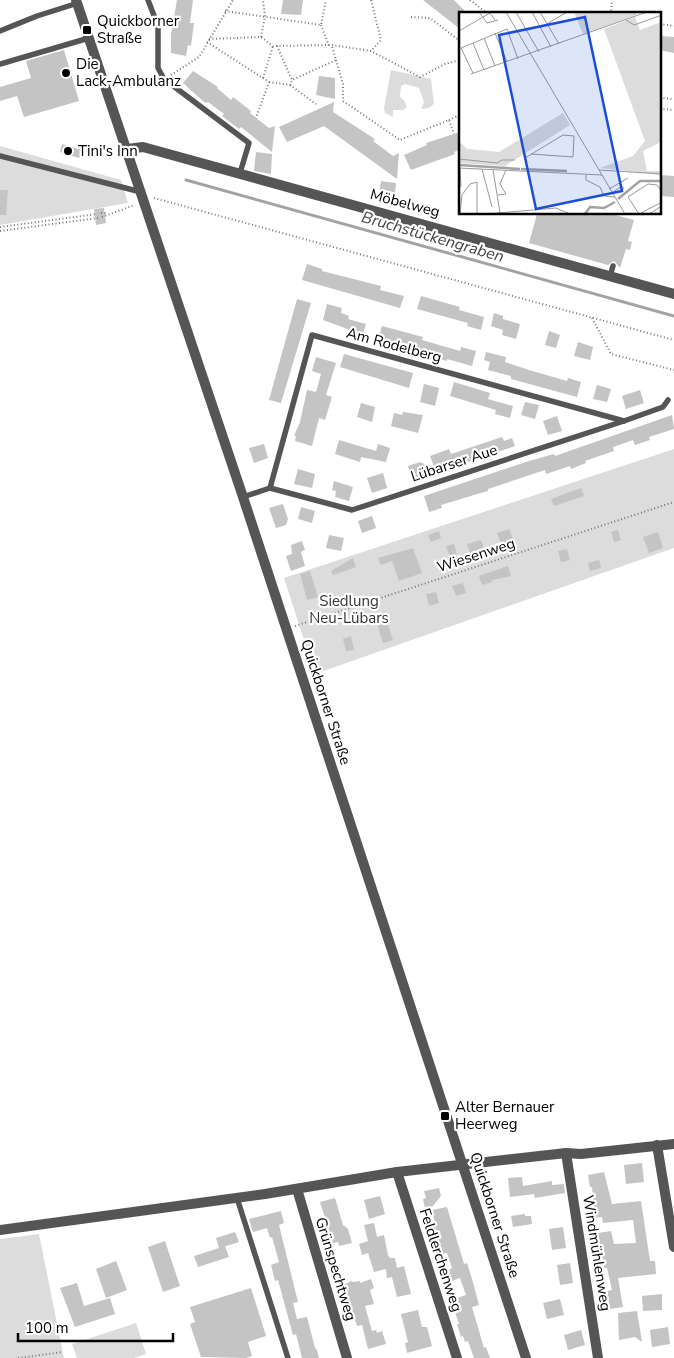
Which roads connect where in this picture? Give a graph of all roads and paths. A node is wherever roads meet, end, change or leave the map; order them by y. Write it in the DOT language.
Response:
graph roads {
  1 [pos="148,0"];
  2 [pos="233,0"];
  3 [pos="264,0"];
  4 [pos="326,0"];
  5 [pos="371,0"];
  6 [pos="470,0"];
  7 [pos="77,2"];
  8 [pos="225,10"];
  9 [pos="485,12"];
  10 [pos="265,16"];
  11 [pos="411,17"];
  12 [pos="321,25"];
  13 [pos="0,31"];
  14 [pos="261,37"];
  15 [pos="90,38"];
  16 [pos="459,40"];
  17 [pos="208,41"];
  18 [pos="272,46"];
  19 [pos="277,46"];
  20 [pos="330,46"];
  21 [pos="371,51"];
  22 [pos="336,60"];
  23 [pos="459,60"];
  24 [pos="0,64"];
  25 [pos="263,78"];
  26 [pos="164,79"];
  27 [pos="292,80"];
  28 [pos="269,82"];
  29 [pos="290,85"];
  30 [pos="316,104"];
  31 [pos="459,115"];
  32 [pos="256,118"];
  33 [pos="449,120"];
  34 [pos="454,134"];
  35 [pos="127,149"];
  36 [pos="0,156"];
  37 [pos="240,173"];
  38 [pos="142,194"];
  39 [pos="134,205"];
  40 [pos="102,213"];
  41 [pos="97,214"];
  42 [pos="110,214"];
  43 [pos="102,217"];
  44 [pos="98,218"];
  45 [pos="0,227"];
  46 [pos="0,231"];
  47 [pos="674,294"];
  48 [pos="592,318"];
  49 [pos="674,340"];
  50 [pos="674,370"];
  51 [pos="668,400"];
  52 [pos="624,421"];
  53 [pos="270,488"];
  54 [pos="243,498"];
  55 [pos="674,502"];
  56 [pos="286,629"];
  57 [pos="674,1144"];
  58 [pos="657,1145"];
  59 [pos="566,1153"];
  60 [pos="463,1164"];
  61 [pos="397,1172"];
  62 [pos="297,1189"];
  63 [pos="237,1198"];
  64 [pos="0,1230"];
  65 [pos="674,1247"];
  66 [pos="63,1352"];
  67 [pos="18,1358"];
  68 [pos="288,1358"];
  69 [pos="348,1358"];
  70 [pos="457,1358"];
  71 [pos="526,1358"];
  72 [pos="598,1358"];
  1 -- 26 [label="lane"];
  2 -- 8 [label="path"];
  3 -- 10 [label="path"];
  4 -- 12 [label="path"];
  5 -- 21 [label="path"];
  6 -- 9 [label="path"];
  7 -- 13 [label="lane"];
  7 -- 15 [label="street, Quickborner Straße"];
  8 -- 10 [label="path"];
  8 -- 17 [label="path"];
  10 -- 12 [label="path"];
  10 -- 14 [label="path"];
  11 -- 16 [label="path"];
  12 -- 20 [label="path"];
  14 -- 17 [label="path"];
  14 -- 18 [label="path"];
  15 -- 24 [label="lane"];
  15 -- 35 [label="street, Quickborner Straße"];
  17 -- 25 [label="path"];
  17 -- 26 [label="path"];
  18 -- 19 [label="path"];
  18 -- 25 [label="path"];
  19 -- 20 [label="path"];
  19 -- 27 [label="path"];
  20 -- 21 [label="path"];
  20 -- 22 [label="path"];
  21 -- 23 [label="path"];
  22 -- 27 [label="path"];
  22 -- 33 [label="path"];
  25 -- 28 [label="path"];
  26 -- 37 [label="lane"];
  27 -- 29 [label="path"];
  28 -- 29 [label="path"];
  28 -- 32 [label="path"];
  29 -- 30 [label="path"];
  31 -- 33 [label="path"];
  33 -- 34 [label="path"];
  35 -- 37 [label="street, Möbelweg"];
  35 -- 38 [label="street, Quickborner Straße"];
  36 -- 38 [label="lane"];
  37 -- 47 [label="street, Möbelweg"];
  38 -- 48 [label="path"];
  38 -- 54 [label="street, Quickborner Straße"];
  39 -- 42 [label="path"];
  40 -- 42 [label="path"];
  41 -- 45 [label="path"];
  42 -- 43 [label="path"];
  44 -- 46 [label="path"];
  48 -- 49 [label="path"];
  48 -- 50 [label="path"];
  51 -- 52 [label="lane, Lübarser Aue"];
  52 -- 53 [label="lane, Lübarser Aue"];
  52 -- 53 [label="lane, Am Rodelberg"];
  53 -- 54 [label="lane"];
  54 -- 56 [label="street, Quickborner Straße"];
  55 -- 56 [label="path, Wiesenweg"];
  56 -- 60 [label="street, Quickborner Straße"];
  57 -- 58 [label="street"];
  58 -- 59 [label="street"];
  58 -- 65 [label="street"];
  59 -- 60 [label="street"];
  59 -- 72 [label="street, Windmühlenweg"];
  60 -- 61 [label="street"];
  60 -- 71 [label="street, Quickborner Straße"];
  61 -- 62 [label="street"];
  61 -- 70 [label="street, Feldlerchenweg"];
  62 -- 63 [label="street"];
  62 -- 69 [label="street, Grünspechtweg"];
  63 -- 64 [label="street"];
  63 -- 68 [label="lane"];
  66 -- 67 [label="path"];
}
